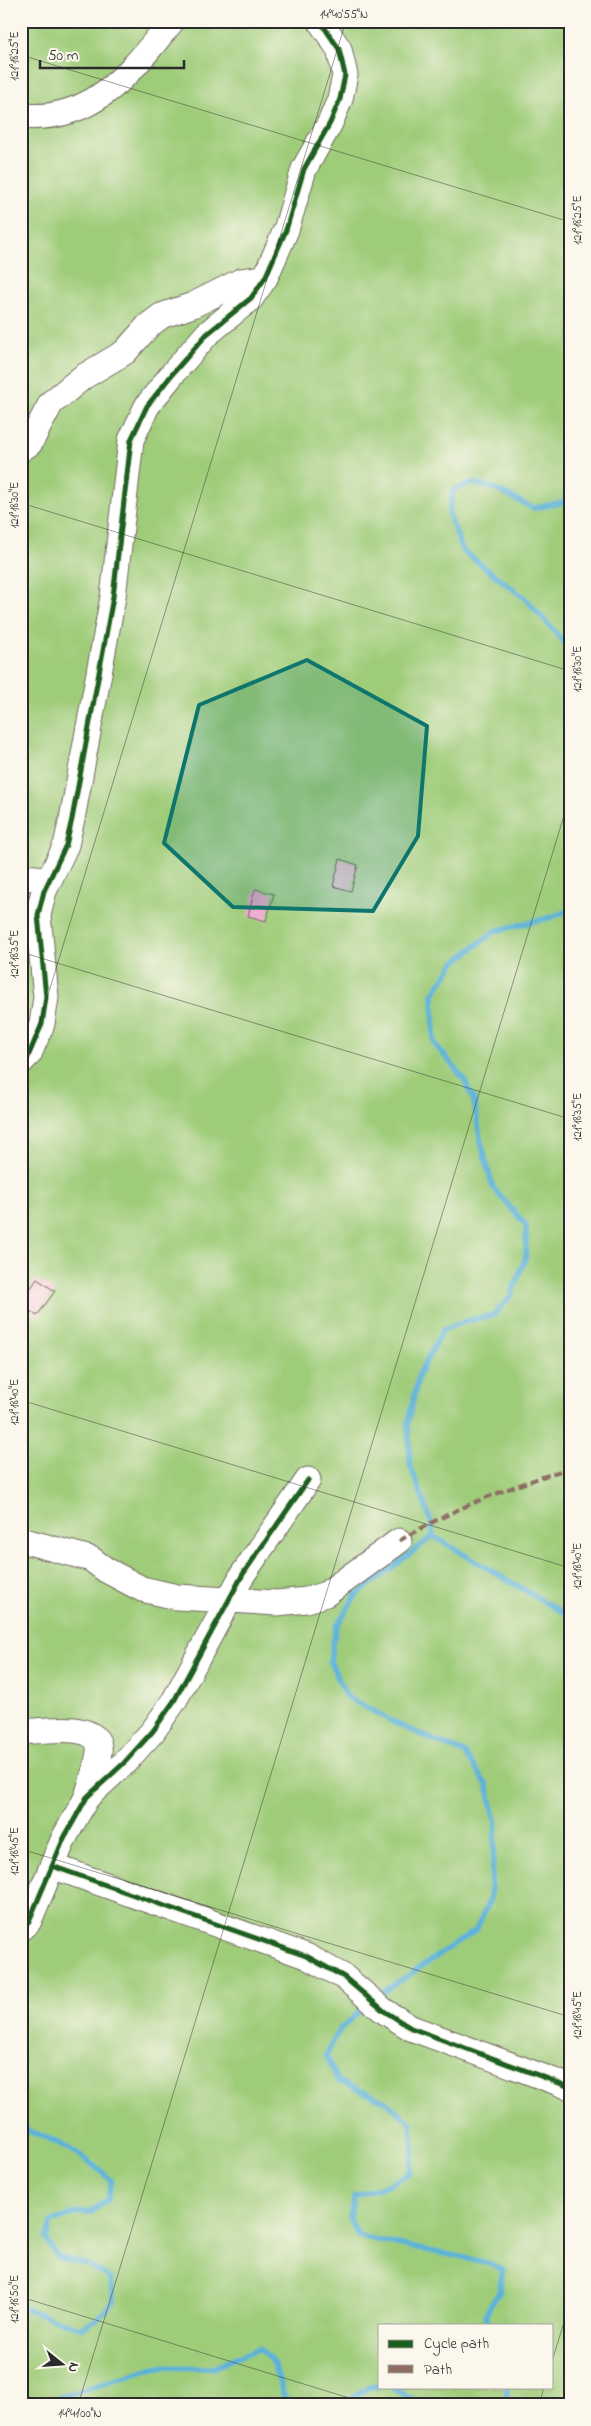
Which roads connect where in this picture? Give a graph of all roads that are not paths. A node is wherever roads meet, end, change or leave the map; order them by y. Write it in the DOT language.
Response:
graph roads {
  1 [pos="172,21"];
  2 [pos="320,21"];
  3 [pos="21,116"];
  4 [pos="265,278"];
  5 [pos="21,449"];
  6 [pos="21,877"];
  7 [pos="50,880"];
  8 [pos="21,1062"];
  9 [pos="308,1480"];
  10 [pos="21,1540"];
  11 [pos="399,1541"];
  12 [pos="228,1601"];
  13 [pos="21,1732"];
  14 [pos="87,1797"];
  15 [pos="52,1866"];
  16 [pos="21,1928"];
  17 [pos="570,2087"];
  1 -- 3 [label="street"];
  2 -- 4 [label="street"];
  4 -- 5 [label="street"];
  4 -- 7 [label="street"];
  6 -- 7 [label="street"];
  7 -- 8 [label="street"];
  9 -- 12 [label="street"];
  10 -- 12 [label="street"];
  11 -- 12 [label="street"];
  12 -- 14 [label="street"];
  13 -- 14 [label="street"];
  14 -- 15 [label="street"];
  15 -- 16 [label="street"];
  15 -- 17 [label="street"];
}
